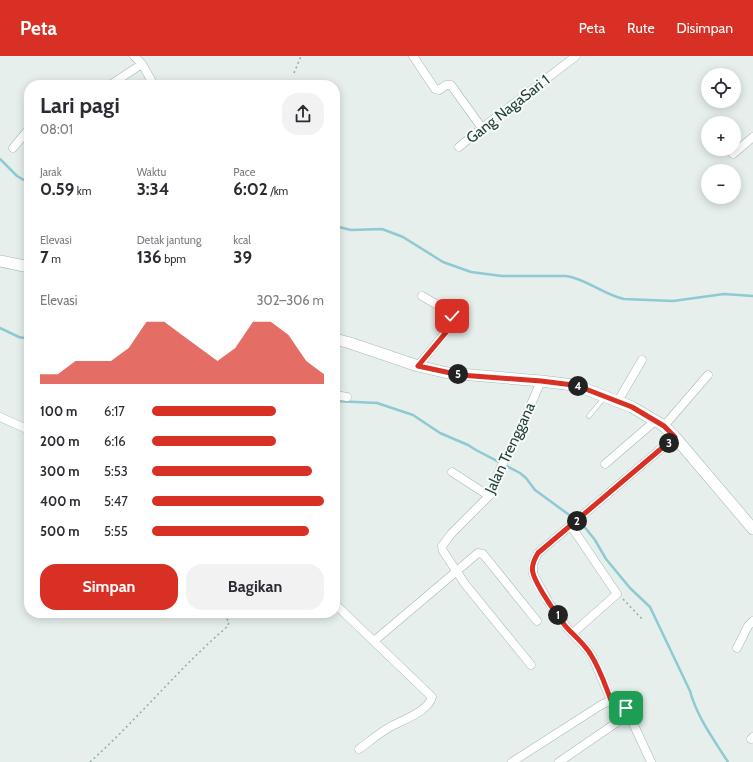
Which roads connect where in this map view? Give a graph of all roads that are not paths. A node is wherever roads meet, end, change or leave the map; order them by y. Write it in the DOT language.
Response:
graph roads {
  1 [pos="134,56"];
  2 [pos="413,56"];
  3 [pos="576,56"];
  4 [pos="142,64"];
  5 [pos="118,80"];
  6 [pos="151,80"];
  7 [pos="482,128"];
  8 [pos="24,135"];
  9 [pos="753,137"];
  10 [pos="459,147"];
  11 [pos="741,147"];
  12 [pos="13,148"];
  13 [pos="0,261"];
  14 [pos="24,266"];
  15 [pos="422,296"];
  16 [pos="340,340"];
  17 [pos="642,360"];
  18 [pos="418,366"];
  19 [pos="708,375"];
  20 [pos="541,381"];
  21 [pos="340,396"];
  22 [pos="605,396"];
  23 [pos="347,397"];
  24 [pos="618,401"];
  25 [pos="589,416"];
  26 [pos="0,417"];
  27 [pos="660,424"];
  28 [pos="24,428"];
  29 [pos="675,437"];
  30 [pos="605,464"];
  31 [pos="452,472"];
  32 [pos="489,496"];
  33 [pos="571,526"];
  34 [pos="753,529"];
  35 [pos="457,571"];
  36 [pos="340,609"];
  37 [pos="537,621"];
  38 [pos="753,621"];
  39 [pos="572,633"];
  40 [pos="374,641"];
  41 [pos="737,648"];
  42 [pos="531,665"];
  43 [pos="611,700"];
  44 [pos="629,714"];
  45 [pos="359,749"];
  46 [pos="512,762"];
  47 [pos="559,762"];
  48 [pos="651,762"];
  1 -- 4 [label="street"];
  2 -- 7 [label="street"];
  3 -- 7 [label="street, Gang NagaSari 1"];
  4 -- 5 [label="street"];
  4 -- 6 [label="street"];
  7 -- 10 [label="street, Gang NagaSari 1"];
  8 -- 12 [label="street"];
  9 -- 11 [label="street"];
  13 -- 14 [label="main road"];
  15 -- 18 [label="street"];
  16 -- 18 [label="main road, Jalan Trenggana"];
  17 -- 24 [label="street"];
  18 -- 20 [label="main road, Jalan Trenggana"];
  19 -- 27 [label="street"];
  20 -- 22 [label="main road, Jalan Trenggana"];
  20 -- 32 [label="street, Jalan Trenggana"];
  21 -- 23 [label="street"];
  22 -- 24 [label="main road, Jalan Trenggana"];
  22 -- 25 [label="lane"];
  24 -- 27 [label="main road, Jalan Trenggana"];
  26 -- 28 [label="street"];
  27 -- 29 [label="main road, Jalan Trenggana"];
  27 -- 30 [label="street"];
  29 -- 33 [label="street"];
  29 -- 34 [label="main road, Jalan Trenggana"];
  31 -- 32 [label="street"];
  32 -- 35 [label="street, Jalan Trenggana"];
  33 -- 39 [label="street"];
  33 -- 39 [label="street"];
  35 -- 37 [label="street"];
  35 -- 40 [label="street"];
  35 -- 42 [label="street"];
  36 -- 40 [label="street"];
  38 -- 41 [label="street"];
  39 -- 43 [label="street"];
  40 -- 45 [label="street"];
  43 -- 44 [label="street"];
  43 -- 46 [label="street"];
  44 -- 47 [label="street"];
  44 -- 48 [label="street"];
}
